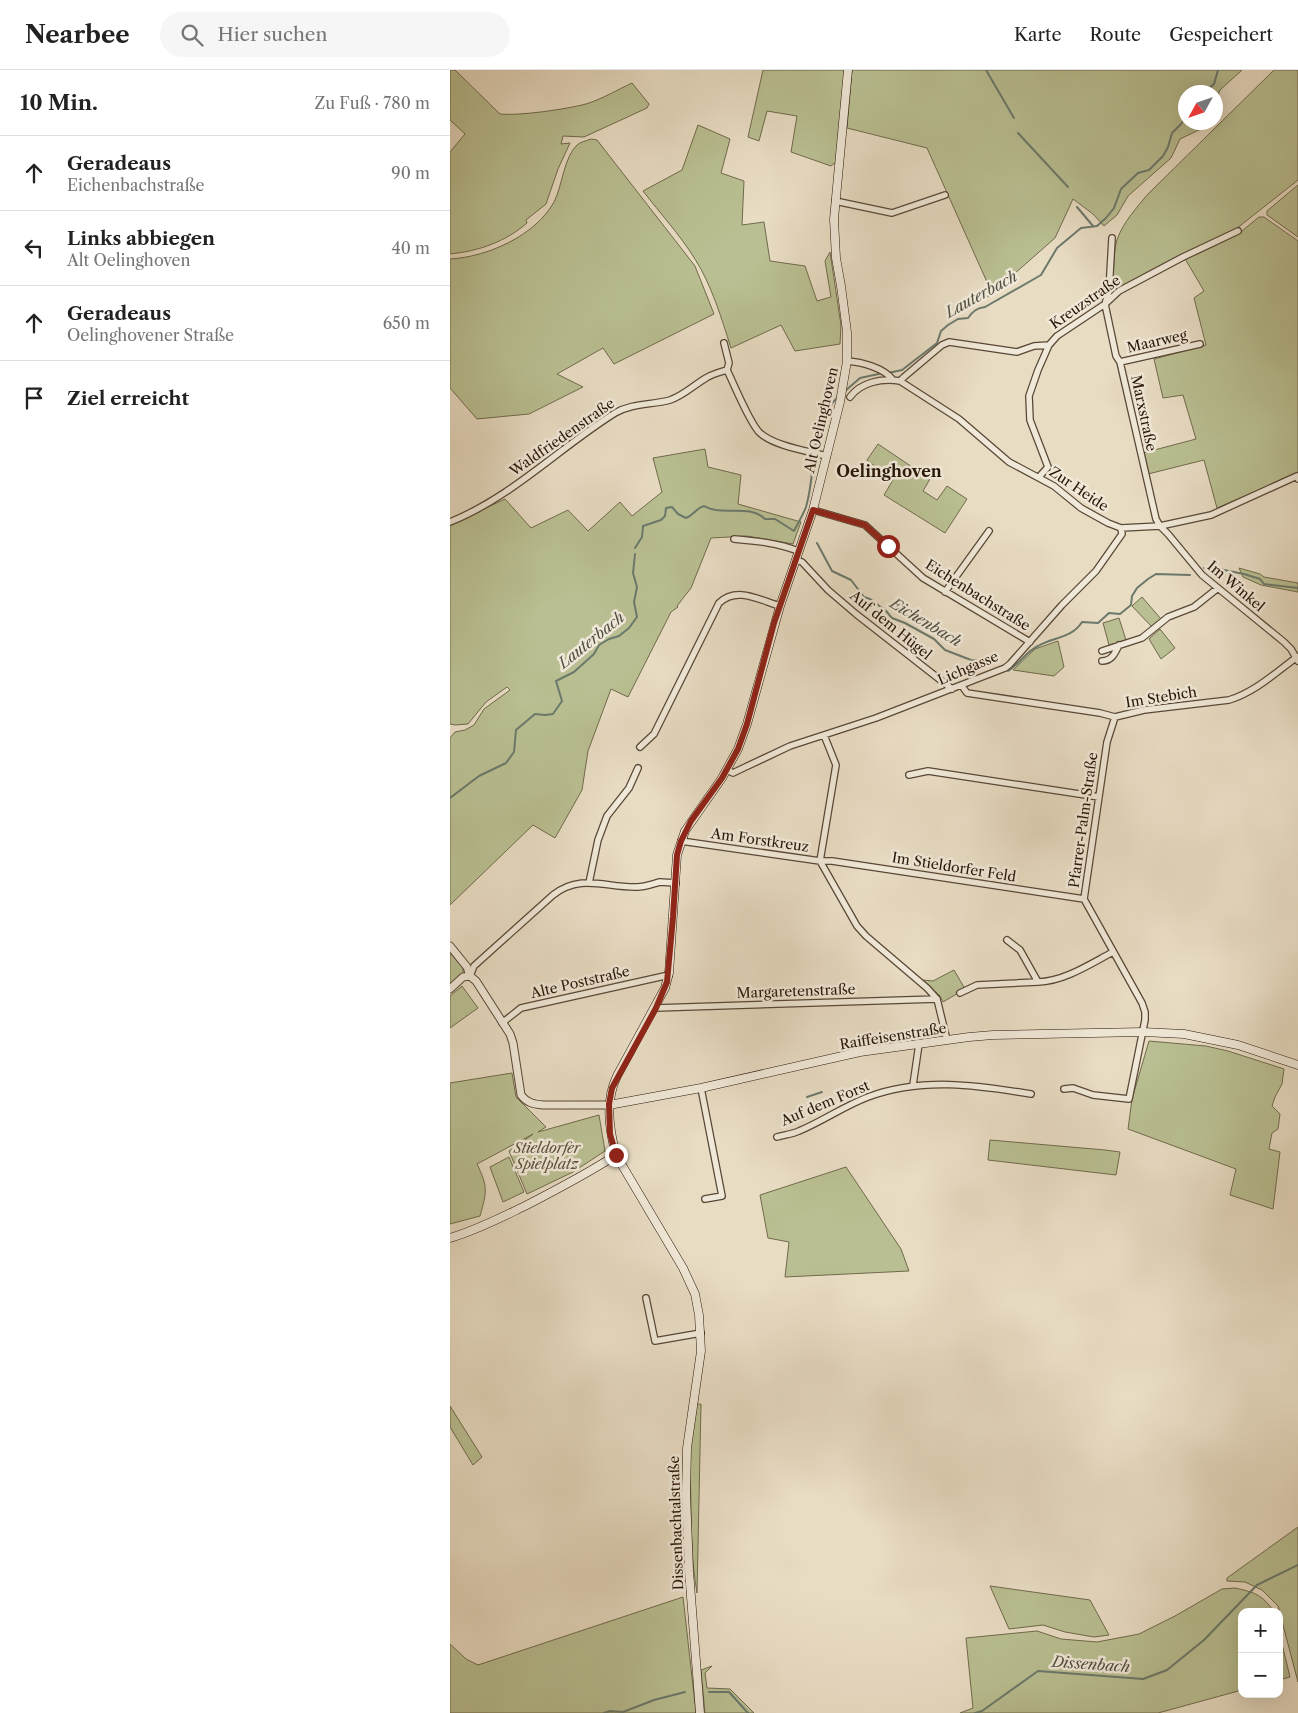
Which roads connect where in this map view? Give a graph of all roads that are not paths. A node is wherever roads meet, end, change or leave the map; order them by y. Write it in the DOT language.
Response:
graph roads {
  1 [pos="848,70"];
  2 [pos="945,195"];
  3 [pos="835,201"];
  4 [pos="1238,231"];
  5 [pos="1112,238"];
  6 [pos="1105,304"];
  7 [pos="724,344"];
  8 [pos="1200,344"];
  9 [pos="1049,345"];
  10 [pos="847,361"];
  11 [pos="1120,362"];
  12 [pos="728,370"];
  13 [pos="891,378"];
  14 [pos="900,381"];
  15 [pos="850,397"];
  16 [pos="823,455"];
  17 [pos="1039,477"];
  18 [pos="1298,479"];
  19 [pos="813,510"];
  20 [pos="450,522"];
  21 [pos="1160,526"];
  22 [pos="1121,528"];
  23 [pos="989,531"];
  24 [pos="734,539"];
  25 [pos="798,551"];
  26 [pos="796,560"];
  27 [pos="1218,588"];
  28 [pos="946,592"];
  29 [pos="780,606"];
  30 [pos="1030,642"];
  31 [pos="1119,645"];
  32 [pos="1102,651"];
  33 [pos="1297,659"];
  34 [pos="1102,661"];
  35 [pos="962,686"];
  36 [pos="952,689"];
  37 [pos="1115,717"];
  38 [pos="824,735"];
  39 [pos="640,747"];
  40 [pos="638,768"];
  41 [pos="727,770"];
  42 [pos="909,775"];
  43 [pos="1099,797"];
  44 [pos="681,841"];
  45 [pos="820,861"];
  46 [pos="589,882"];
  47 [pos="676,883"];
  48 [pos="1084,899"];
  49 [pos="1007,940"];
  50 [pos="450,946"];
  51 [pos="1113,952"];
  52 [pos="668,975"];
  53 [pos="470,976"];
  54 [pos="1038,982"];
  55 [pos="450,989"];
  56 [pos="960,993"];
  57 [pos="937,999"];
  58 [pos="656,1008"];
  59 [pos="502,1023"];
  60 [pos="1143,1032"];
  61 [pos="947,1040"];
  62 [pos="919,1044"];
  63 [pos="1298,1065"];
  64 [pos="913,1085"];
  65 [pos="701,1088"];
  66 [pos="1064,1089"];
  67 [pos="1032,1094"];
  68 [pos="609,1104"];
  69 [pos="777,1137"];
  70 [pos="616,1155"];
  71 [pos="705,1199"];
  72 [pos="450,1238"];
  73 [pos="646,1298"];
  74 [pos="701,1333"];
  75 [pos="700,1713"];
  1 -- 3 [label="main road, Alt Oelinghoven"];
  2 -- 3 [label="street"];
  3 -- 10 [label="main road, Alt Oelinghoven"];
  4 -- 6 [label="street, Kreuzstraße"];
  5 -- 6 [label="street"];
  6 -- 9 [label="street, Kreuzstraße"];
  6 -- 11 [label="street, Marxstraße"];
  7 -- 12 [label="street"];
  8 -- 11 [label="street, Maarweg"];
  9 -- 14 [label="street"];
  9 -- 17 [label="street, Kreuzstraße"];
  10 -- 13 [label="street, Zur Heide"];
  10 -- 16 [label="main road, Alt Oelinghoven"];
  11 -- 21 [label="street, Marxstraße"];
  12 -- 16 [label="street"];
  12 -- 20 [label="street, Waldfriedenstraße"];
  13 -- 14 [label="street, Zur Heide"];
  13 -- 15 [label="street, Zur Heide"];
  14 -- 17 [label="street, Zur Heide"];
  16 -- 19 [label="main road, Alt Oelinghoven"];
  17 -- 22 [label="street, Zur Heide"];
  18 -- 21 [label="street, Zur Heide"];
  19 -- 25 [label="main road, Alt Oelinghoven"];
  19 -- 28 [label="street, Eichenbachstraße"];
  21 -- 22 [label="street, Zur Heide"];
  21 -- 27 [label="street, Im Winkel"];
  22 -- 30 [label="street, Lichgasse"];
  23 -- 28 [label="street"];
  24 -- 25 [label="street"];
  25 -- 26 [label="main road, Alt Oelinghoven"];
  26 -- 29 [label="main road, Alt Oelinghoven"];
  26 -- 36 [label="street, Auf dem Hügel"];
  27 -- 31 [label="street"];
  27 -- 33 [label="street, Im Winkel"];
  28 -- 30 [label="street, Eichenbachstraße"];
  29 -- 39 [label="street"];
  29 -- 41 [label="main road, Alt Oelinghoven"];
  30 -- 35 [label="street, Lichgasse"];
  31 -- 32 [label="street"];
  31 -- 34 [label="street"];
  33 -- 37 [label="street, Im Stebich"];
  35 -- 36 [label="street, Lichgasse"];
  35 -- 37 [label="street, Im Stebich"];
  36 -- 38 [label="street, Lichgasse"];
  37 -- 43 [label="street, Pfarrer-Palm-Straße"];
  38 -- 41 [label="street, Lichgasse"];
  38 -- 45 [label="street"];
  40 -- 46 [label="street"];
  41 -- 44 [label="main road, Alt Oelinghoven"];
  42 -- 43 [label="street"];
  43 -- 48 [label="street, Pfarrer-Palm-Straße"];
  44 -- 45 [label="street, Am Forstkreuz"];
  44 -- 47 [label="main road, Dissenbachtalstraße"];
  45 -- 48 [label="street, Im Stieldorfer Feld"];
  45 -- 57 [label="street, Am Forstkreuz"];
  46 -- 47 [label="street"];
  46 -- 53 [label="street"];
  47 -- 52 [label="main road, Dissenbachtalstraße"];
  48 -- 51 [label="street, Pfarrer-Palm-Straße"];
  49 -- 54 [label="street"];
  50 -- 53 [label="street"];
  51 -- 54 [label="street"];
  51 -- 60 [label="street, Pfarrer-Palm-Straße"];
  52 -- 58 [label="main road, Dissenbachtalstraße"];
  52 -- 59 [label="street, Alte Poststraße"];
  53 -- 55 [label="street"];
  53 -- 59 [label="street"];
  54 -- 56 [label="street"];
  57 -- 58 [label="street, Margaretenstraße"];
  57 -- 61 [label="street"];
  58 -- 68 [label="main road, Dissenbachtalstraße"];
  59 -- 68 [label="street"];
  60 -- 61 [label="main road, Raiffeisenstraße"];
  60 -- 63 [label="main road, Raiffeisenstraße"];
  60 -- 66 [label="street, Pfarrer-Palm-Straße"];
  61 -- 62 [label="main road, Raiffeisenstraße"];
  62 -- 64 [label="street"];
  62 -- 65 [label="main road, Raiffeisenstraße"];
  64 -- 67 [label="street, Auf dem Forst"];
  64 -- 69 [label="street, Auf dem Forst"];
  65 -- 68 [label="main road, Raiffeisenstraße"];
  65 -- 71 [label="street"];
  68 -- 70 [label="main road, Dissenbachtalstraße"];
  70 -- 72 [label="main road"];
  70 -- 74 [label="main road, Dissenbachtalstraße"];
  73 -- 74 [label="street"];
  74 -- 75 [label="main road, Dissenbachtalstraße"];
}
